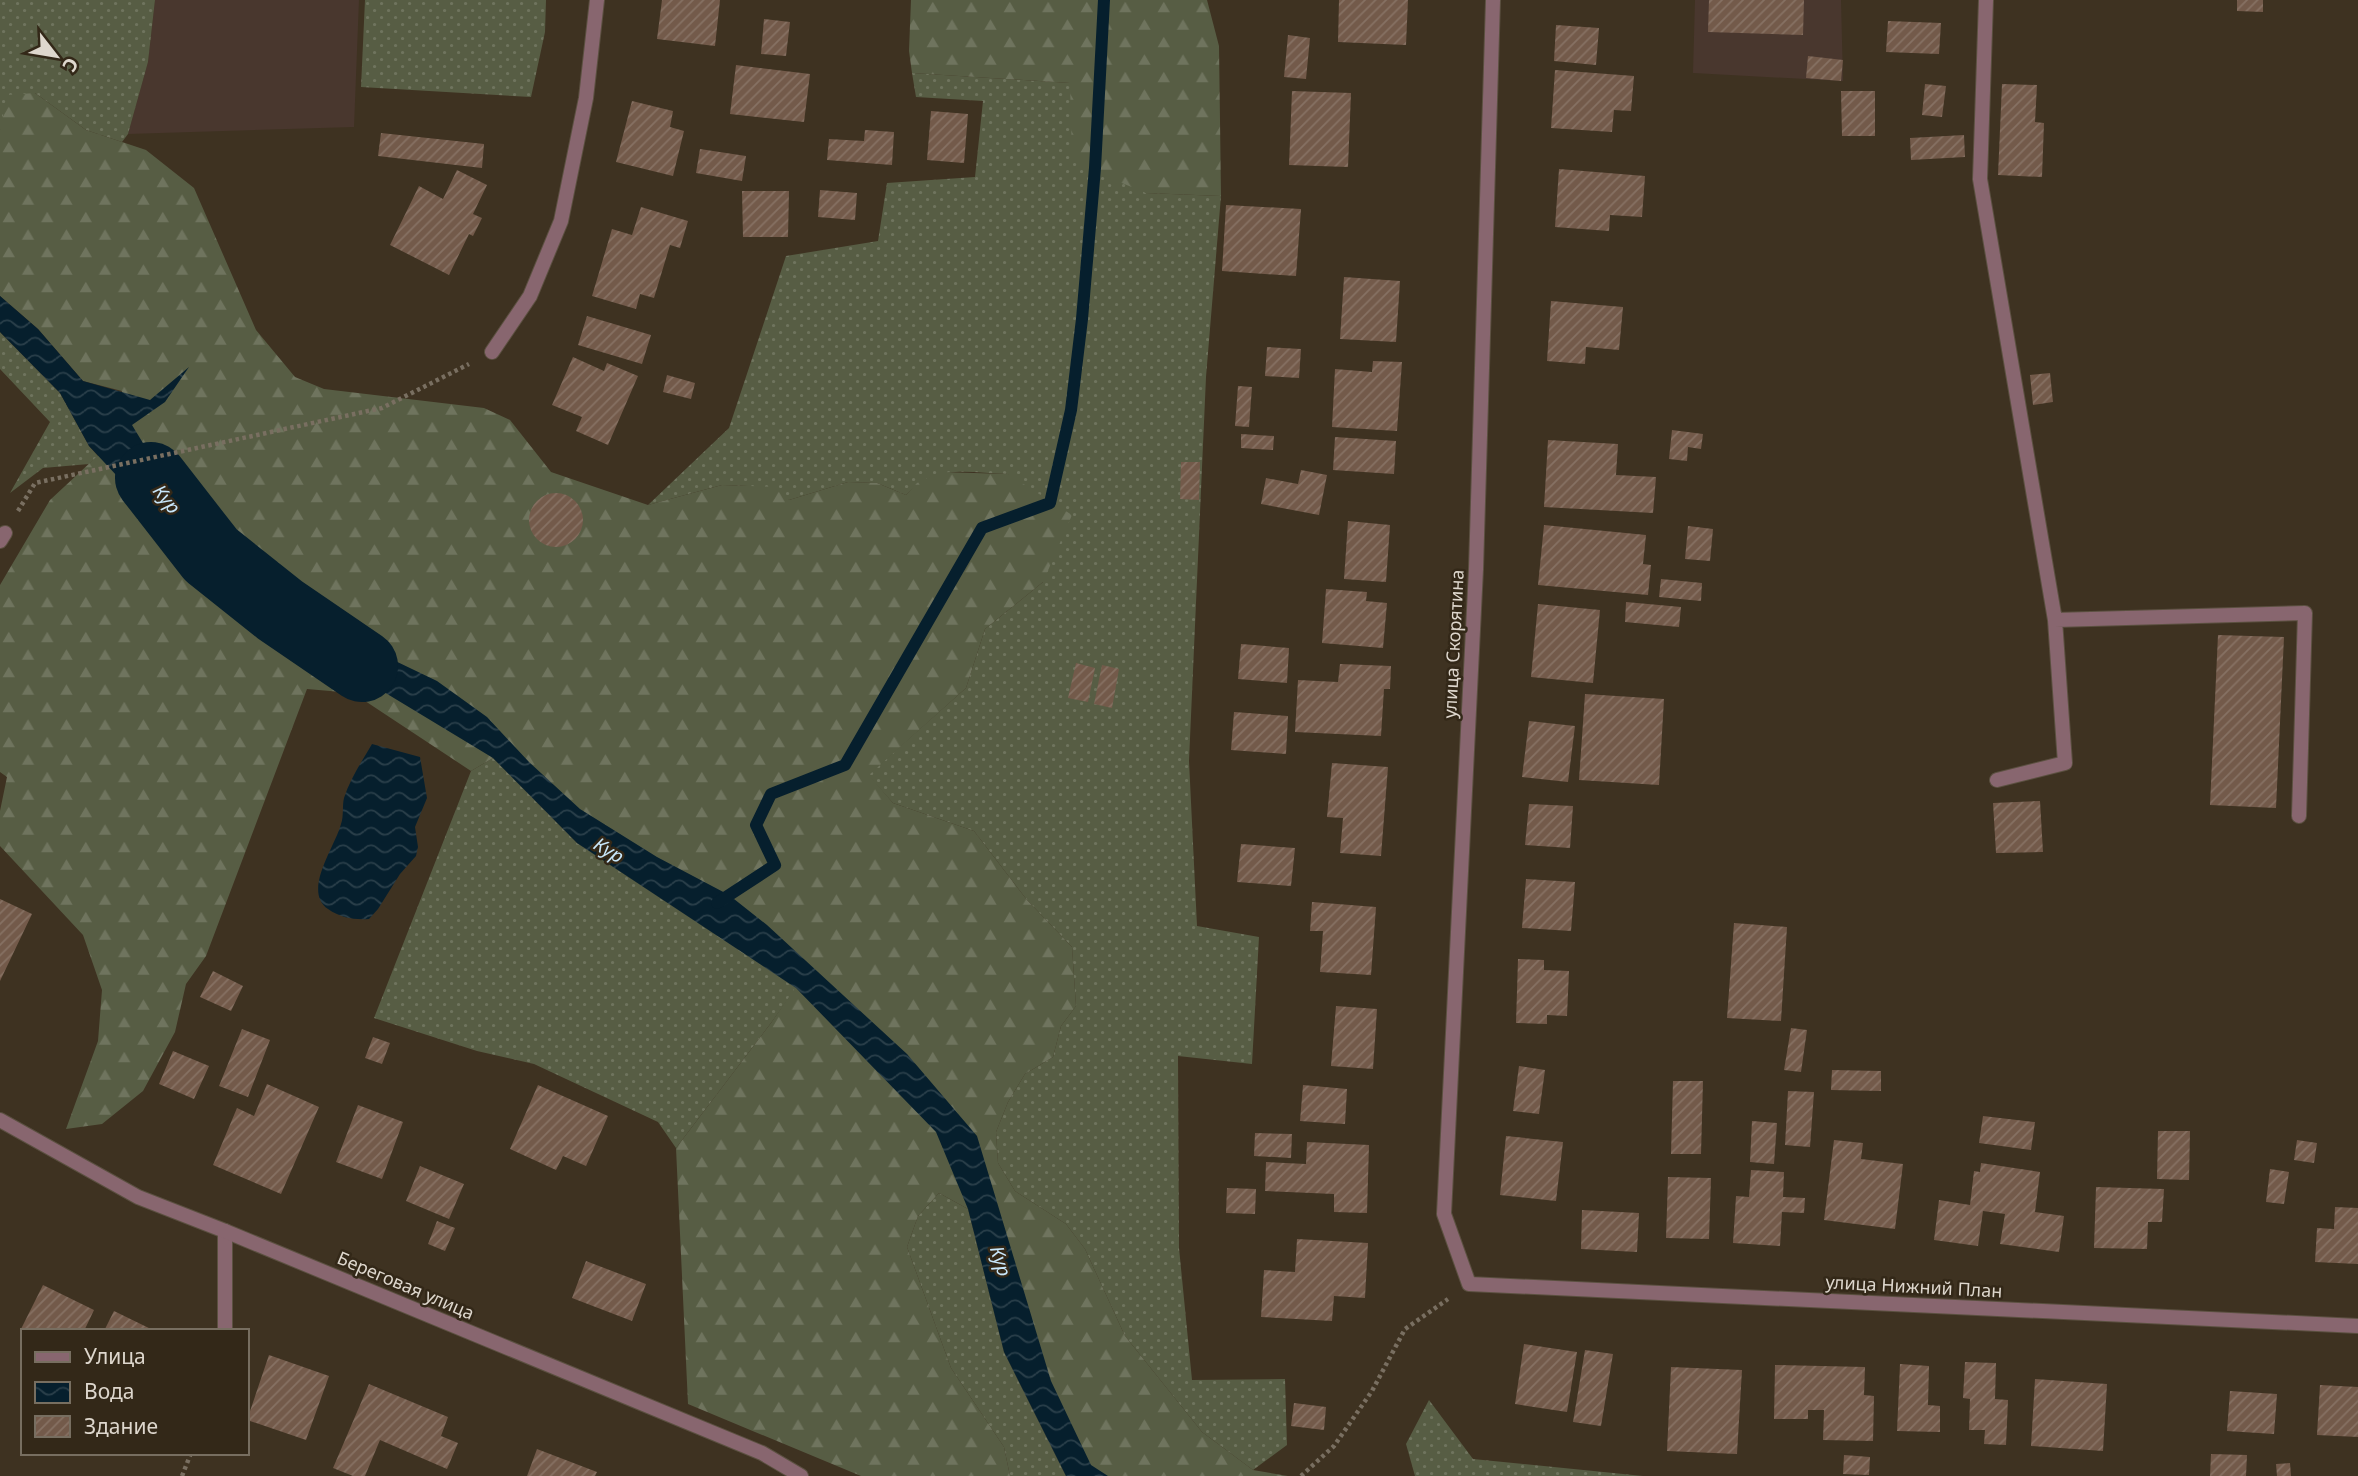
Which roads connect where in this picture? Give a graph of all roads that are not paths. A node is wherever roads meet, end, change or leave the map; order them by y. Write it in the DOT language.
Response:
graph roads {
  1 [pos="597,0"];
  2 [pos="1493,0"];
  3 [pos="1986,0"];
  4 [pos="492,352"];
  5 [pos="2055,620"];
  6 [pos="1997,780"];
  7 [pos="2299,816"];
  8 [pos="0,1120"];
  9 [pos="225,1231"];
  10 [pos="1469,1284"];
  11 [pos="2358,1326"];
  12 [pos="225,1329"];
  13 [pos="802,1476"];
  1 -- 4 [label="street"];
  2 -- 10 [label="street, улица Скорятина"];
  3 -- 5 [label="street"];
  5 -- 6 [label="street"];
  5 -- 7 [label="street"];
  8 -- 9 [label="street, Береговая улица"];
  9 -- 12 [label="street"];
  9 -- 13 [label="street, Береговая улица"];
  10 -- 11 [label="street, улица Нижний План"];
}
